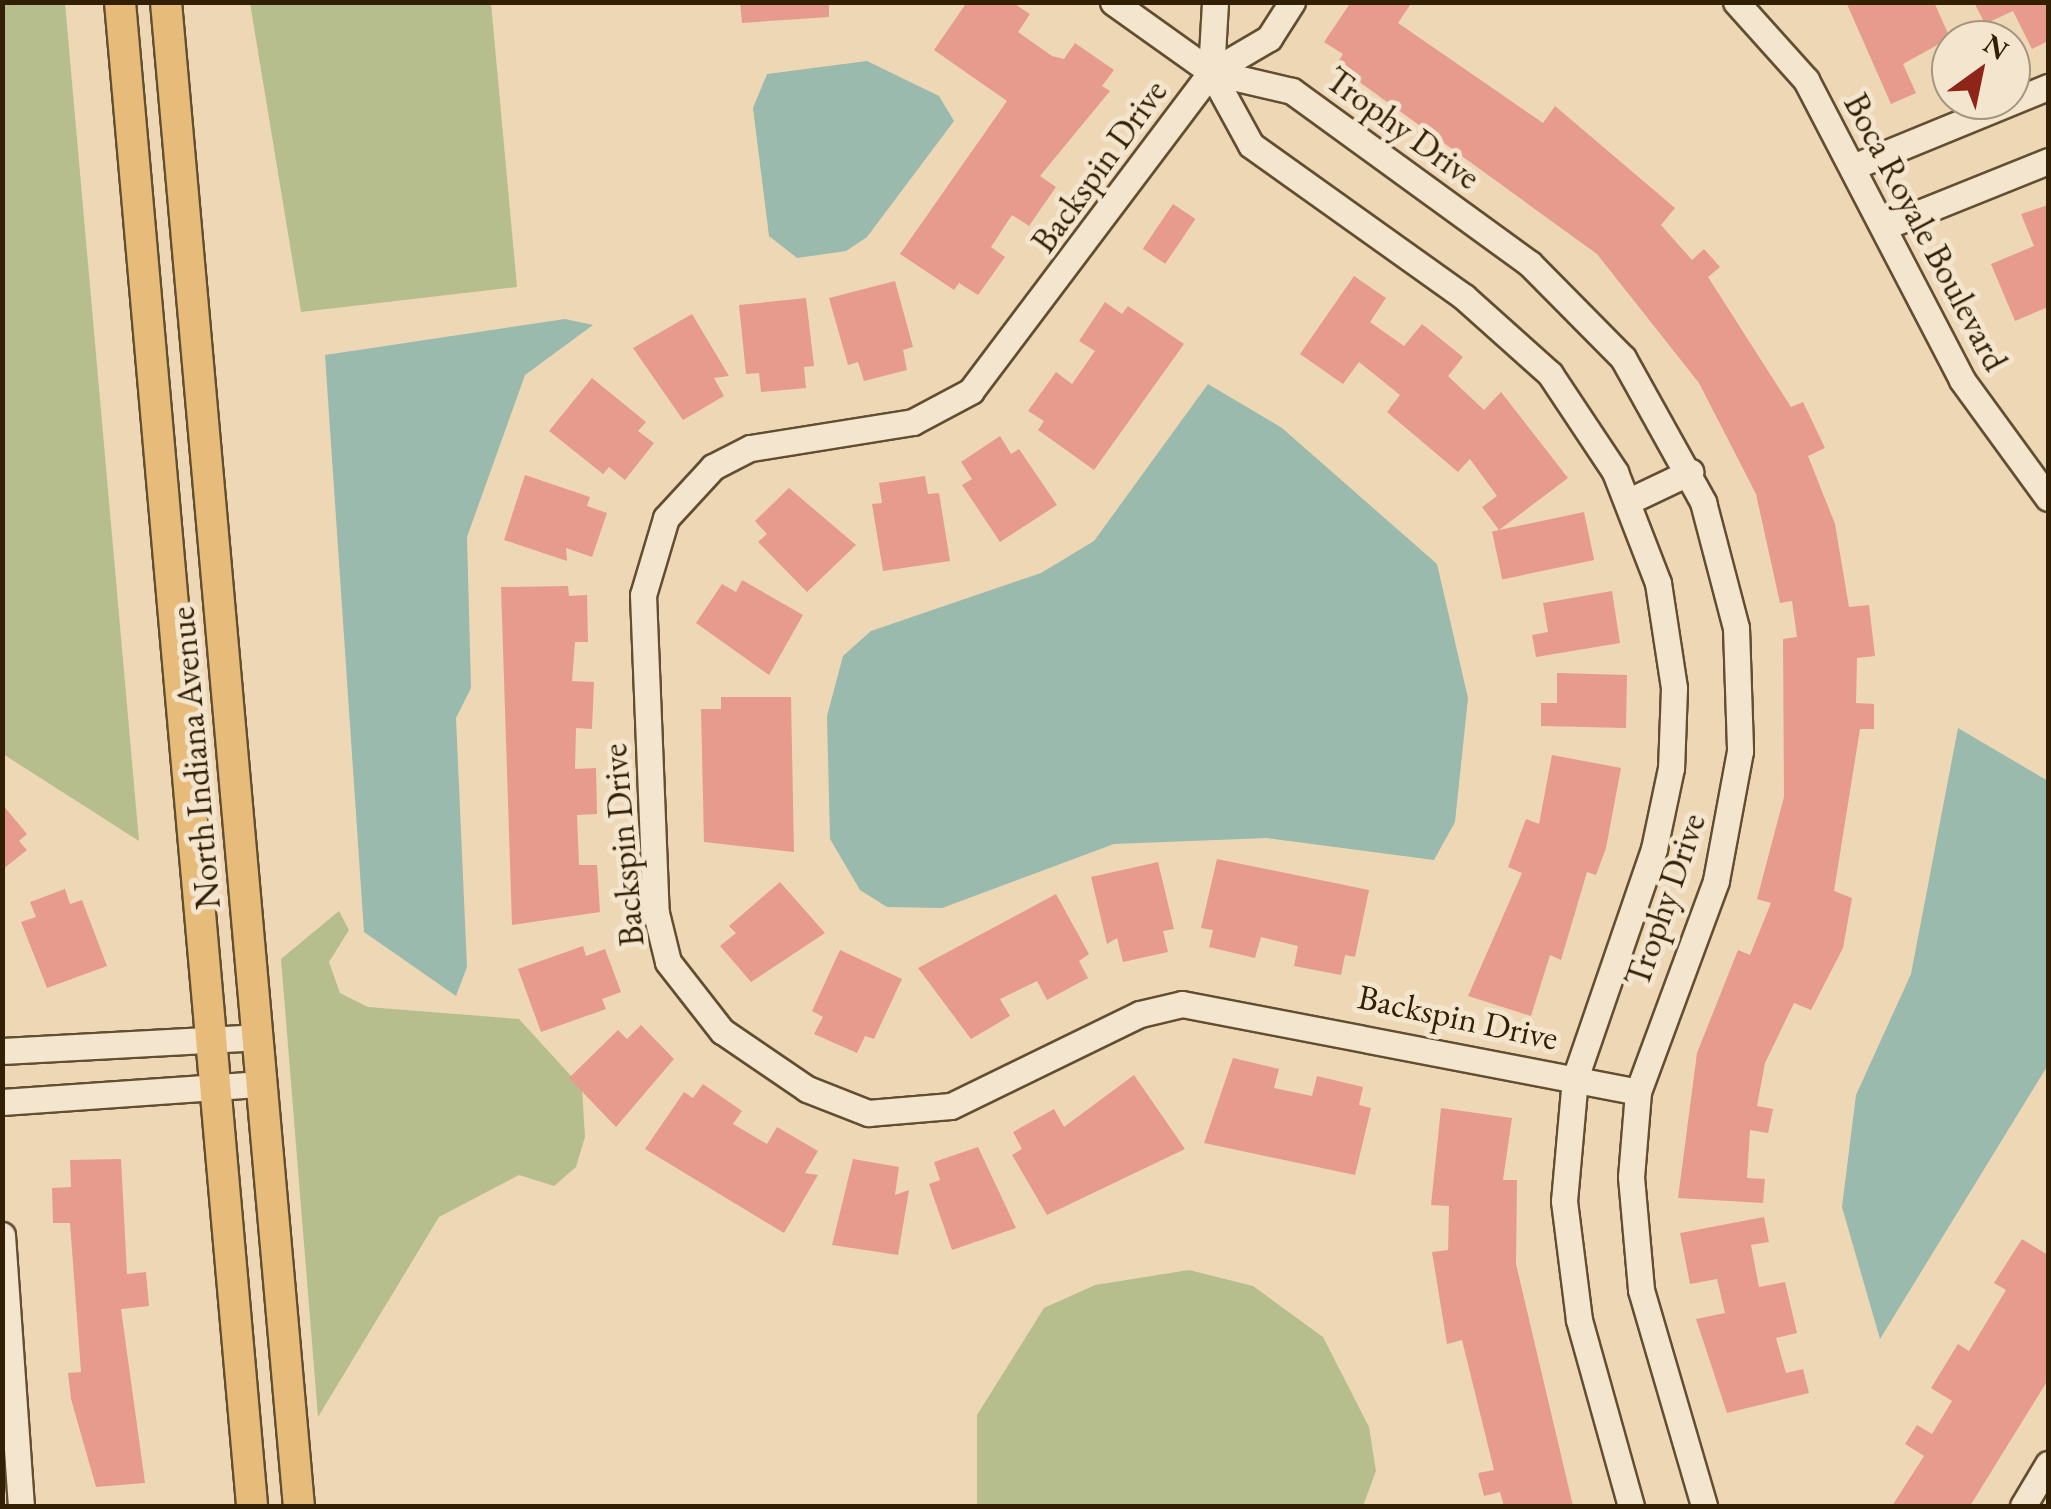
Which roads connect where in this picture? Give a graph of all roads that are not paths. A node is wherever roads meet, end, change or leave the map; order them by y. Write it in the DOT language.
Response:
graph roads {
  1 [pos="120,2"];
  2 [pos="166,2"];
  3 [pos="1113,2"];
  4 [pos="1216,2"];
  5 [pos="1292,2"];
  6 [pos="1736,2"];
  7 [pos="1210,72"];
  8 [pos="2048,86"];
  9 [pos="2048,161"];
  10 [pos="1855,166"];
  11 [pos="1884,227"];
  12 [pos="1690,472"];
  13 [pos="2048,498"];
  14 [pos="1629,500"];
  15 [pos="257,1037"];
  16 [pos="212,1040"];
  17 [pos="2,1052"];
  18 [pos="1575,1078"];
  19 [pos="261,1084"];
  20 [pos="216,1087"];
  21 [pos="1638,1092"];
  22 [pos="2,1102"];
  23 [pos="2,1236"];
  24 [pos="2048,1464"];
  25 [pos="21,1506"];
  26 [pos="252,1506"];
  27 [pos="299,1506"];
  28 [pos="1631,1506"];
  29 [pos="1704,1506"];
  30 [pos="2022,1506"];
  1 -- 16 [label="main road, North Indiana Avenue"];
  2 -- 15 [label="main road, North Indiana Avenue"];
  3 -- 7 [label="street, Trophy Drive"];
  4 -- 7 [label="street"];
  5 -- 7 [label="street, Backspin Drive"];
  6 -- 10 [label="street, Boca Royale Boulevard"];
  7 -- 12 [label="street, Trophy Drive"];
  7 -- 14 [label="street, Trophy Drive"];
  7 -- 18 [label="street, Backspin Drive"];
  8 -- 10 [label="street"];
  9 -- 11 [label="street"];
  10 -- 11 [label="street, Boca Royale Boulevard"];
  11 -- 13 [label="street, Boca Royale Boulevard"];
  12 -- 14 [label="street"];
  12 -- 21 [label="street, Trophy Drive"];
  14 -- 18 [label="street, Trophy Drive"];
  15 -- 16 [label="street"];
  15 -- 19 [label="main road, North Indiana Avenue"];
  16 -- 17 [label="street"];
  16 -- 20 [label="main road, North Indiana Avenue"];
  18 -- 21 [label="street, Backspin Drive"];
  18 -- 28 [label="street, Trophy Drive"];
  19 -- 20 [label="street"];
  19 -- 27 [label="main road, North Indiana Avenue"];
  20 -- 22 [label="street"];
  20 -- 26 [label="main road, North Indiana Avenue"];
  21 -- 29 [label="street, Trophy Drive"];
  23 -- 25 [label="street"];
  24 -- 30 [label="street"];
}
